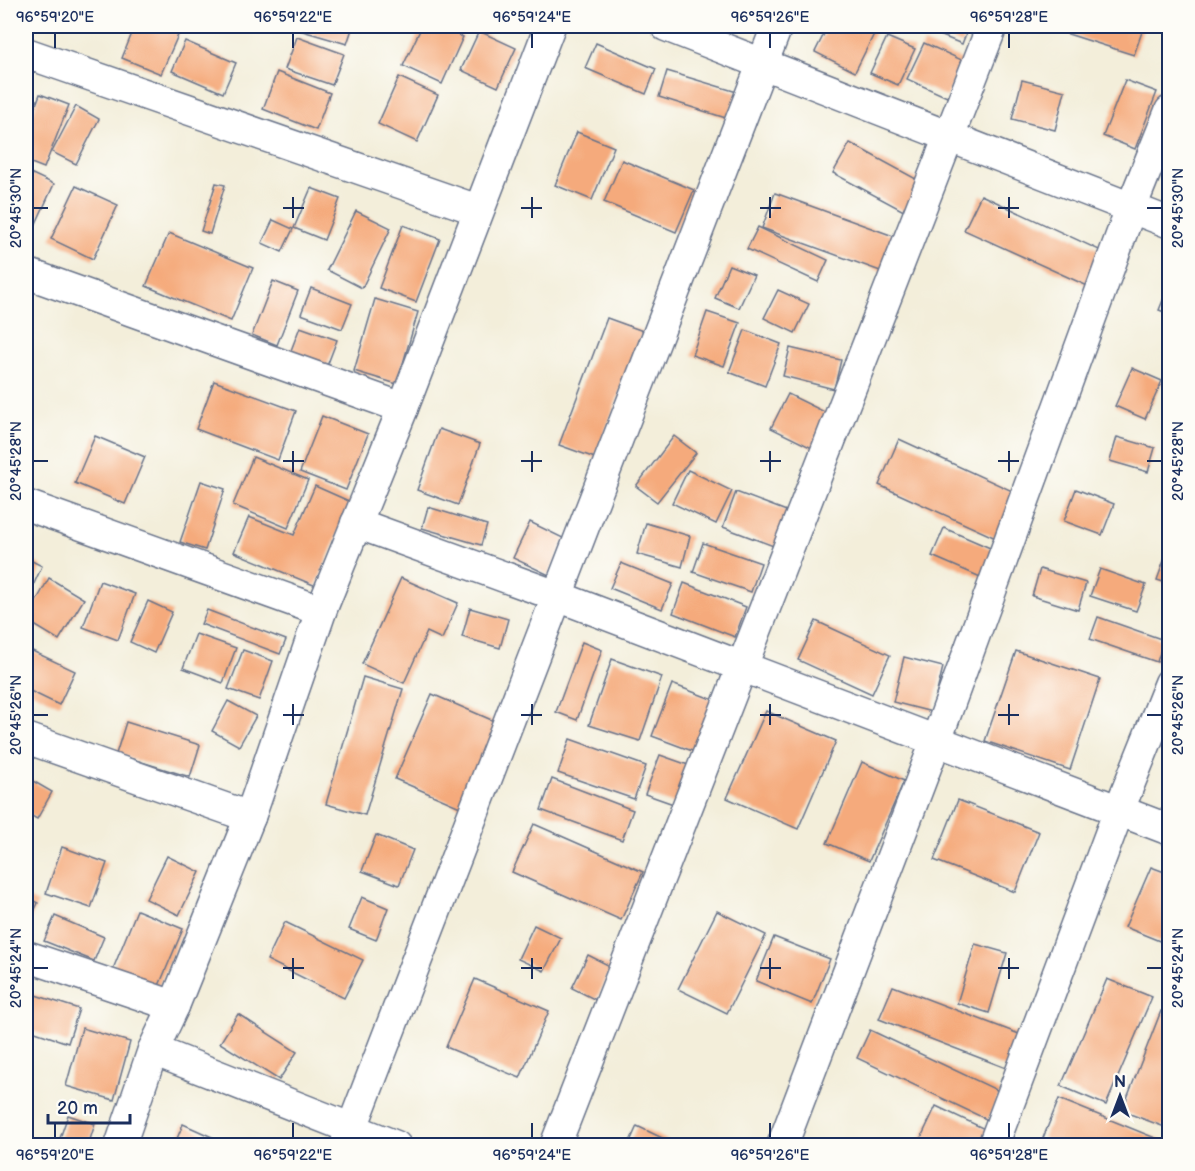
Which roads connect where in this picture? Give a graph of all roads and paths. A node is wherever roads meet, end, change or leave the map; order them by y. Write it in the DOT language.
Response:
graph roads {
  1 [pos="550,26"];
  2 [pos="666,26"];
  3 [pos="777,26"];
  4 [pos="992,26"];
  5 [pos="26,53"];
  6 [pos="763,63"];
  7 [pos="1170,111"];
  8 [pos="950,136"];
  9 [pos="1131,208"];
  10 [pos="478,210"];
  11 [pos="1170,223"];
  12 [pos="26,273"];
  13 [pos="403,408"];
  14 [pos="26,505"];
  15 [pos="356,523"];
  16 [pos="557,596"];
  17 [pos="321,610"];
  18 [pos="742,666"];
  19 [pos="1170,683"];
  20 [pos="26,738"];
  21 [pos="936,741"];
  22 [pos="1119,810"];
  23 [pos="250,817"];
  24 [pos="1170,830"];
  25 [pos="26,956"];
  26 [pos="174,1006"];
  27 [pos="153,1050"];
  28 [pos="348,1137"];
  29 [pos="120,1146"];
  30 [pos="396,1146"];
  31 [pos="555,1146"];
  32 [pos="782,1146"];
  33 [pos="993,1146"];
  1 -- 10 [label="street"];
  2 -- 6 [label="street"];
  3 -- 6 [label="street"];
  4 -- 8 [label="street"];
  5 -- 10 [label="street"];
  6 -- 8 [label="street"];
  6 -- 16 [label="street"];
  7 -- 9 [label="street"];
  8 -- 9 [label="street"];
  8 -- 18 [label="street"];
  9 -- 11 [label="street"];
  9 -- 21 [label="street"];
  10 -- 13 [label="street"];
  12 -- 13 [label="street"];
  13 -- 15 [label="street"];
  14 -- 17 [label="street"];
  15 -- 16 [label="street"];
  15 -- 17 [label="street"];
  16 -- 18 [label="street"];
  16 -- 28 [label="street"];
  17 -- 23 [label="street"];
  18 -- 21 [label="street"];
  18 -- 31 [label="street"];
  19 -- 22 [label="street"];
  20 -- 23 [label="street"];
  21 -- 22 [label="street"];
  21 -- 32 [label="street"];
  22 -- 24 [label="street"];
  22 -- 33 [label="street"];
  23 -- 26 [label="street"];
  25 -- 26 [label="street"];
  26 -- 27 [label="street"];
  27 -- 28 [label="street"];
  27 -- 29 [label="street"];
  28 -- 30 [label="street"];
}
